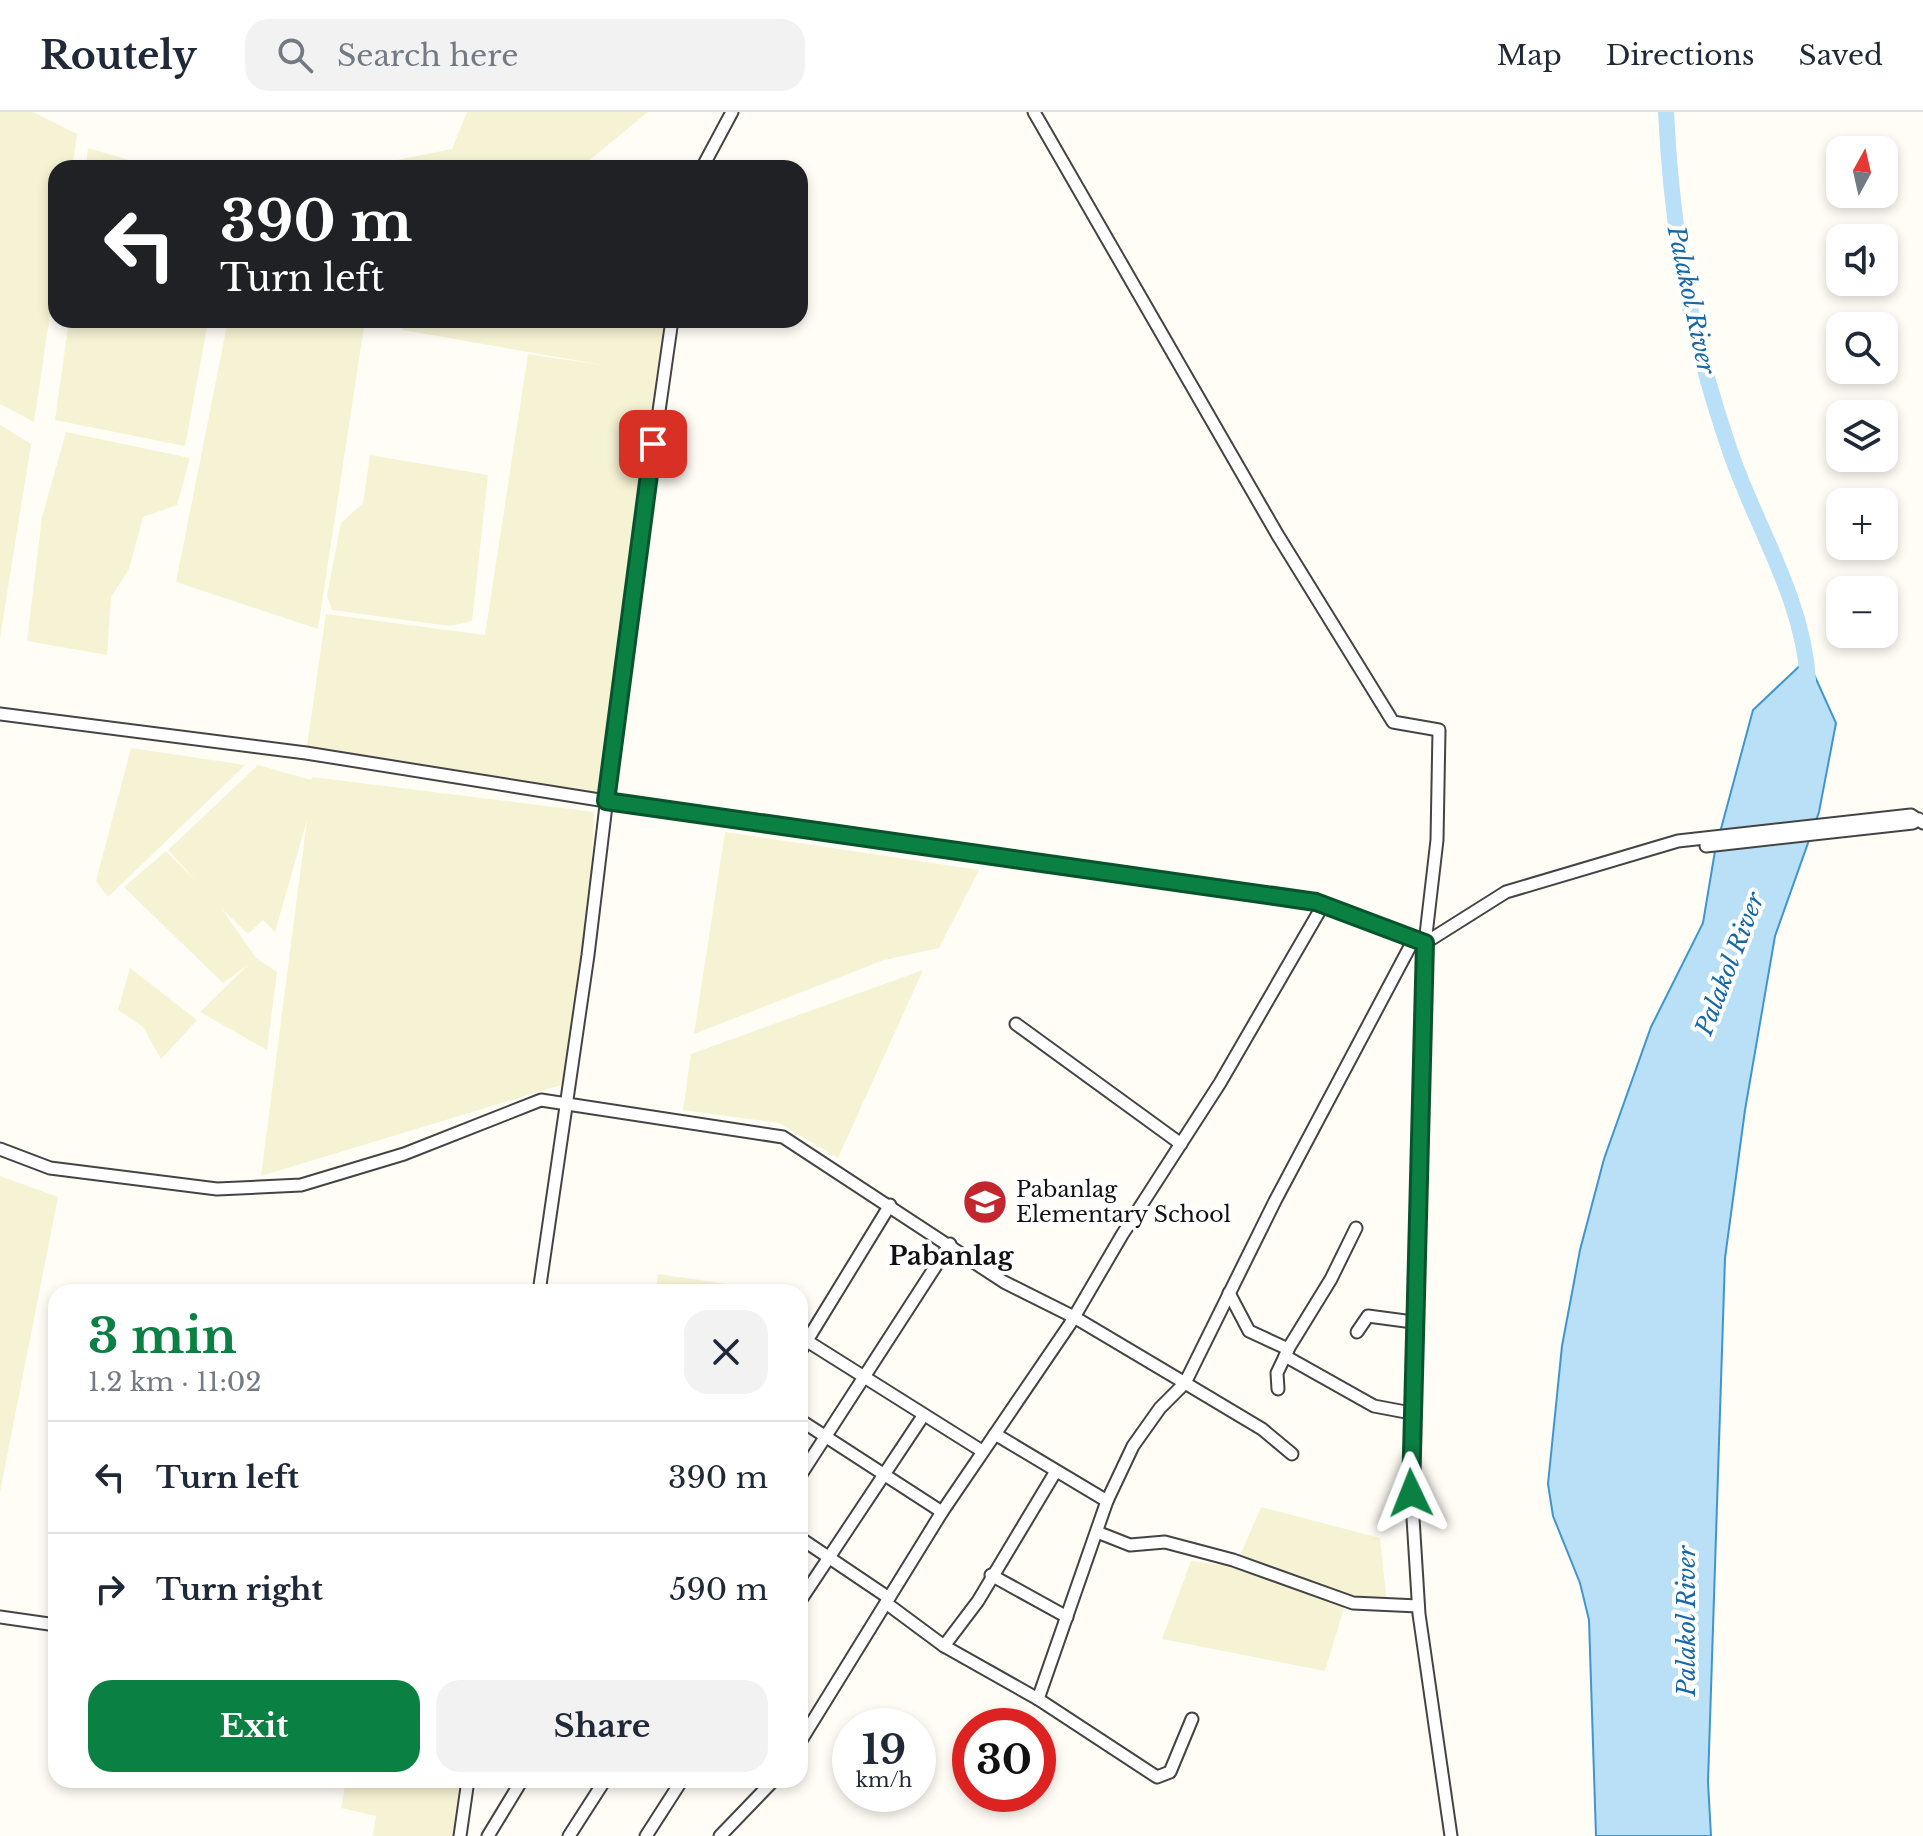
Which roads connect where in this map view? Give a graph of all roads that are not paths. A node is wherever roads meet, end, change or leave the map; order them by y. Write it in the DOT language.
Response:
graph roads {
  1 [pos="732,112"];
  2 [pos="1034,112"];
  3 [pos="706,160"];
  4 [pos="671,328"];
  5 [pos="0,714"];
  6 [pos="606,801"];
  7 [pos="1917,820"];
  8 [pos="1323,905"];
  9 [pos="1419,941"];
  10 [pos="1016,1024"];
  11 [pos="566,1104"];
  12 [pos="1181,1144"];
  13 [pos="0,1149"];
  14 [pos="890,1205"];
  15 [pos="1356,1228"];
  16 [pos="950,1244"];
  17 [pos="540,1284"];
  18 [pos="1229,1293"];
  19 [pos="1074,1317"];
  20 [pos="1413,1322"];
  21 [pos="1357,1332"];
  22 [pos="808,1339"];
  23 [pos="808,1342"];
  24 [pos="1287,1352"];
  25 [pos="864,1377"];
  26 [pos="1185,1383"];
  27 [pos="1278,1389"];
  28 [pos="1411,1413"];
  29 [pos="923,1416"];
  30 [pos="808,1425"];
  31 [pos="995,1434"];
  32 [pos="826,1436"];
  33 [pos="982,1451"];
  34 [pos="1292,1454"];
  35 [pos="808,1464"];
  36 [pos="1056,1471"];
  37 [pos="884,1474"];
  38 [pos="1107,1501"];
  39 [pos="942,1512"];
  40 [pos="1097,1532"];
  41 [pos="808,1544"];
  42 [pos="828,1558"];
  43 [pos="991,1575"];
  44 [pos="808,1589"];
  45 [pos="888,1601"];
  46 [pos="1418,1606"];
  47 [pos="0,1617"];
  48 [pos="1067,1617"];
  49 [pos="48,1624"];
  50 [pos="944,1646"];
  51 [pos="1038,1699"];
  52 [pos="1192,1719"];
  53 [pos="808,1723"];
  54 [pos="467,1788"];
  55 [pos="517,1788"];
  56 [pos="600,1788"];
  57 [pos="677,1788"];
  58 [pos="766,1788"];
  59 [pos="460,1836"];
  60 [pos="488,1836"];
  61 [pos="569,1836"];
  62 [pos="646,1836"];
  63 [pos="720,1836"];
  64 [pos="1451,1836"];
  1 -- 3 [label="street"];
  2 -- 9 [label="street"];
  4 -- 6 [label="street"];
  5 -- 6 [label="street"];
  6 -- 8 [label="street"];
  6 -- 11 [label="street"];
  7 -- 9 [label="street"];
  8 -- 9 [label="street"];
  8 -- 12 [label="street"];
  9 -- 18 [label="street"];
  9 -- 20 [label="street"];
  10 -- 12 [label="street"];
  11 -- 13 [label="street"];
  11 -- 14 [label="street"];
  11 -- 17 [label="street"];
  12 -- 19 [label="street"];
  14 -- 16 [label="street"];
  14 -- 22 [label="street"];
  15 -- 24 [label="street"];
  16 -- 19 [label="street"];
  16 -- 25 [label="street"];
  18 -- 24 [label="street"];
  18 -- 26 [label="street"];
  19 -- 26 [label="street"];
  19 -- 31 [label="street"];
  20 -- 21 [label="street"];
  20 -- 28 [label="street"];
  23 -- 25 [label="street"];
  24 -- 27 [label="street"];
  24 -- 28 [label="street"];
  25 -- 29 [label="street"];
  25 -- 32 [label="street"];
  26 -- 34 [label="street"];
  26 -- 38 [label="street"];
  28 -- 46 [label="street"];
  29 -- 33 [label="street"];
  29 -- 37 [label="street"];
  30 -- 32 [label="street"];
  31 -- 33 [label="street"];
  31 -- 36 [label="street"];
  32 -- 35 [label="street"];
  32 -- 37 [label="street"];
  33 -- 39 [label="street"];
  36 -- 38 [label="street"];
  36 -- 43 [label="street"];
  37 -- 39 [label="street"];
  37 -- 42 [label="street"];
  38 -- 40 [label="street"];
  39 -- 45 [label="street"];
  40 -- 46 [label="street"];
  40 -- 48 [label="street"];
  41 -- 42 [label="street"];
  42 -- 44 [label="street"];
  42 -- 45 [label="street"];
  43 -- 48 [label="street"];
  43 -- 50 [label="street"];
  45 -- 50 [label="street"];
  45 -- 53 [label="street"];
  46 -- 64 [label="street"];
  47 -- 49 [label="street"];
  48 -- 51 [label="street"];
  50 -- 51 [label="street"];
  51 -- 52 [label="street"];
  54 -- 59 [label="street"];
  55 -- 60 [label="street"];
  56 -- 61 [label="street"];
  57 -- 62 [label="street"];
  58 -- 63 [label="street"];
}
